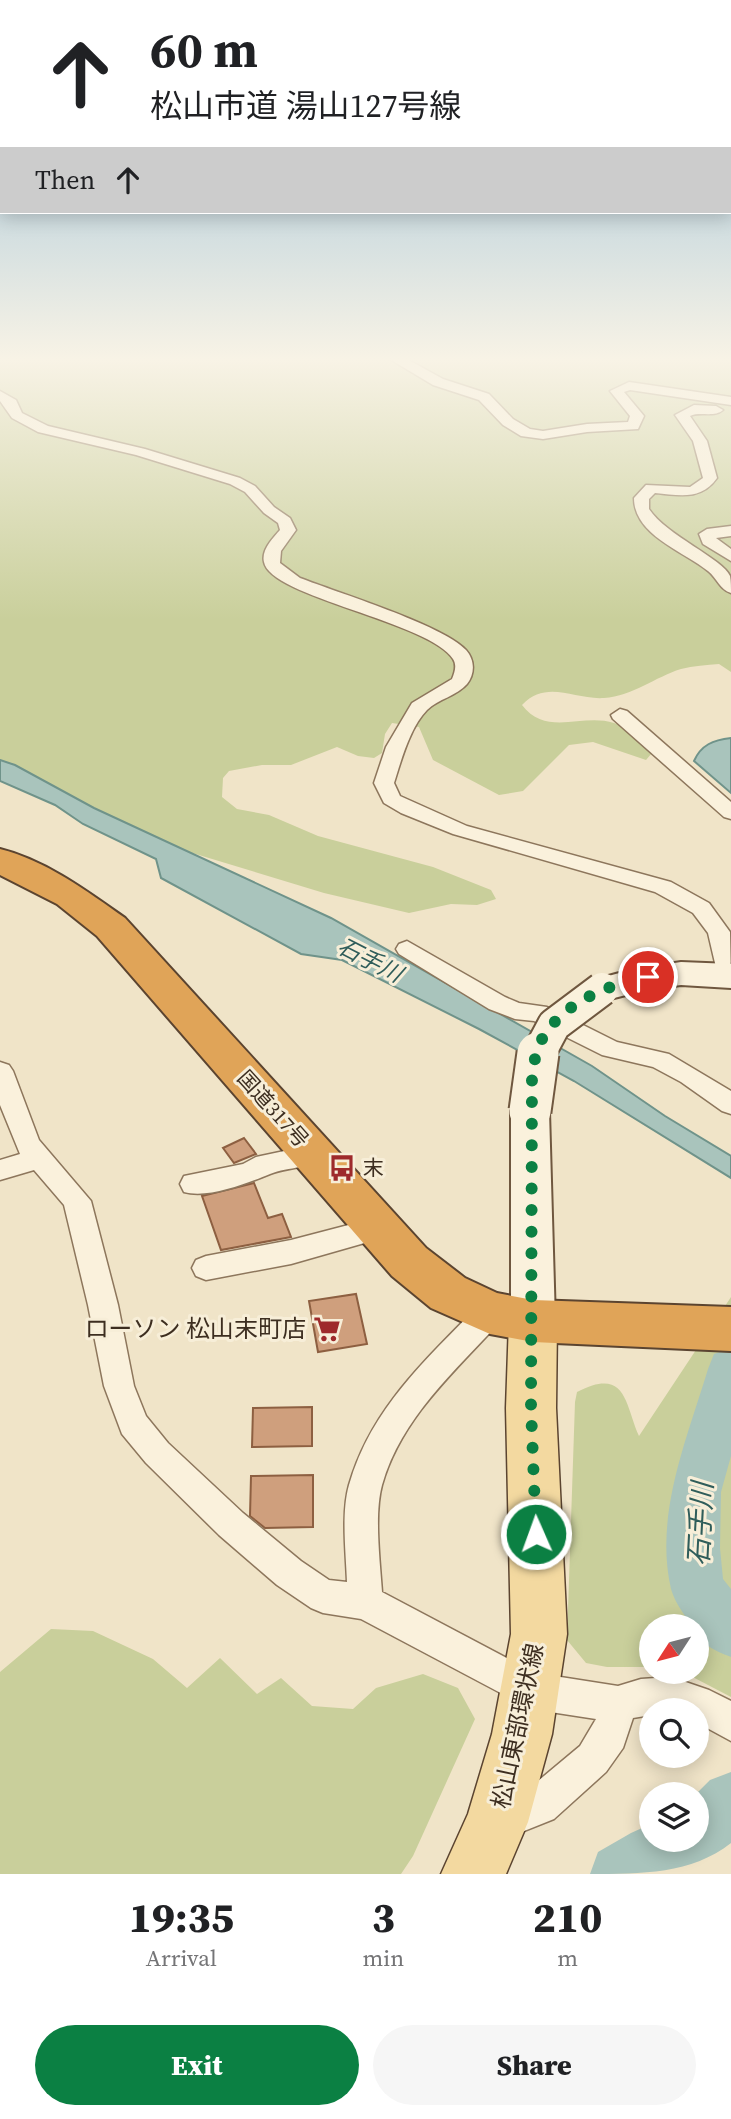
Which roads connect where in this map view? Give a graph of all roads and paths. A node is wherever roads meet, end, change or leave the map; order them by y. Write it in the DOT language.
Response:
graph roads {
  1 [pos="112,445"];
  2 [pos="700,445"];
  3 [pos="731,531"];
  4 [pos="731,556"];
  5 [pos="731,588"];
  6 [pos="620,715"];
  7 [pos="731,813"];
  8 [pos="0,860"];
  9 [pos="407,949"];
  10 [pos="730,976"];
  11 [pos="0,1071"];
  12 [pos="731,1104"];
  13 [pos="310,1150"];
  14 [pos="41,1158"];
  15 [pos="0,1170"];
  16 [pos="194,1184"];
  17 [pos="379,1228"];
  18 [pos="206,1268"];
  19 [pos="511,1317"];
  20 [pos="731,1329"];
  21 [pos="365,1602"];
  22 [pos="531,1691"];
  23 [pos="618,1704"];
  24 [pos="731,1723"];
  25 [pos="497,1822"];
  26 [pos="473,1874"];
  1 -- 10 [label="street"];
  2 -- 5 [label="street"];
  3 -- 4 [label="street"];
  6 -- 7 [label="street"];
  8 -- 13 [label="highway, 国道317号"];
  9 -- 12 [label="street"];
  10 -- 19 [label="street, bridge"];
  11 -- 14 [label="street"];
  13 -- 16 [label="street"];
  13 -- 17 [label="highway, 国道317号"];
  14 -- 15 [label="street"];
  14 -- 21 [label="street"];
  17 -- 18 [label="street"];
  17 -- 19 [label="highway, 国道317号"];
  19 -- 20 [label="highway, 国道317号"];
  19 -- 21 [label="street"];
  19 -- 22 [label="main road, 松山東部環状線"];
  21 -- 22 [label="street"];
  22 -- 23 [label="street"];
  22 -- 25 [label="main road, 松山東部環状線"];
  23 -- 24 [label="street"];
  23 -- 25 [label="street"];
  25 -- 26 [label="main road, 松山東部環状線"];
}
